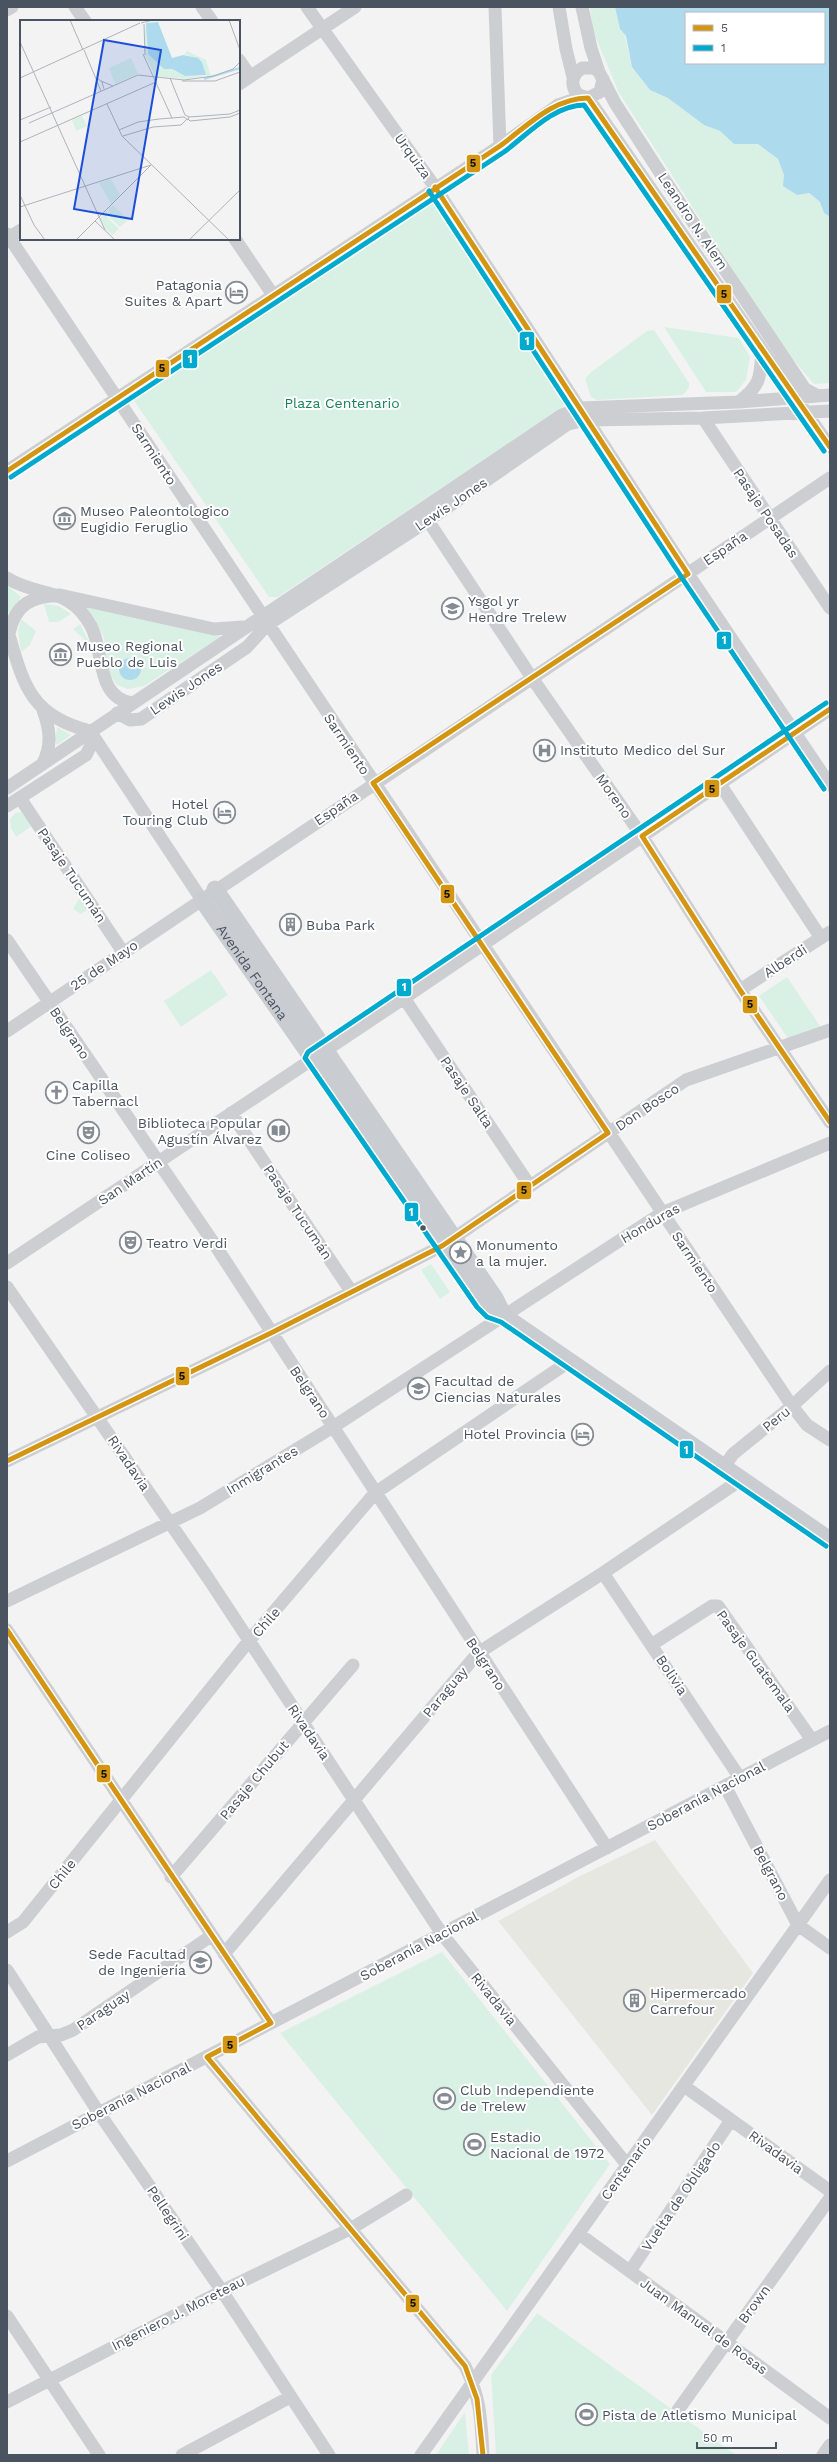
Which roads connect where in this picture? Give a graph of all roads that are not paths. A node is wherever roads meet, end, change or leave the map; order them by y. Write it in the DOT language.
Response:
graph roads {
  1 [pos="12,7"];
  2 [pos="75,7"];
  3 [pos="202,7"];
  4 [pos="307,7"];
  5 [pos="355,7"];
  6 [pos="495,7"];
  7 [pos="559,7"];
  8 [pos="582,7"];
  9 [pos="7,10"];
  10 [pos="84,20"];
  11 [pos="211,20"];
  12 [pos="322,29"];
  13 [pos="240,61"];
  14 [pos="250,76"];
  15 [pos="601,76"];
  16 [pos="572,80"];
  17 [pos="240,83"];
  18 [pos="585,98"];
  19 [pos="558,104"];
  20 [pos="500,146"];
  21 [pos="435,187"];
  22 [pos="20,231"];
  23 [pos="8,237"];
  24 [pos="236,240"];
  25 [pos="273,295"];
  26 [pos="762,350"];
  27 [pos="824,395"];
  28 [pos="795,397"];
  29 [pos="118,398"];
  30 [pos="739,402"];
  31 [pos="580,408"];
  32 [pos="830,411"];
  33 [pos="806,412"];
  34 [pos="703,418"];
  35 [pos="588,420"];
  36 [pos="830,447"];
  37 [pos="7,471"];
  38 [pos="830,478"];
  39 [pos="425,515"];
  40 [pos="770,518"];
  41 [pos="688,574"];
  42 [pos="7,578"];
  43 [pos="60,595"];
  44 [pos="830,608"];
  45 [pos="264,621"];
  46 [pos="248,626"];
  47 [pos="8,631"];
  48 [pos="196,662"];
  49 [pos="532,678"];
  50 [pos="191,685"];
  51 [pos="132,703"];
  52 [pos="830,709"];
  53 [pos="43,710"];
  54 [pos="117,713"];
  55 [pos="90,731"];
  56 [pos="795,733"];
  57 [pos="43,764"];
  58 [pos="31,772"];
  59 [pos="373,783"];
  60 [pos="720,784"];
  61 [pos="830,785"];
  62 [pos="7,788"];
  63 [pos="23,796"];
  64 [pos="7,806"];
  65 [pos="642,836"];
  66 [pos="215,889"];
  67 [pos="202,900"];
  68 [pos="826,935"];
  69 [pos="7,940"];
  70 [pos="484,944"];
  71 [pos="123,952"];
  72 [pos="740,990"];
  73 [pos="404,998"];
  74 [pos="50,1002"];
  75 [pos="830,1030"];
  76 [pos="7,1031"];
  77 [pos="779,1048"];
  78 [pos="326,1049"];
  79 [pos="312,1058"];
  80 [pos="231,1113"];
  81 [pos="830,1122"];
  82 [pos="608,1133"];
  83 [pos="830,1143"];
  84 [pos="157,1163"];
  85 [pos="530,1186"];
  86 [pos="662,1213"];
  87 [pos="447,1242"];
  88 [pos="7,1263"];
  89 [pos="7,1287"];
  90 [pos="351,1291"];
  91 [pos="504,1316"];
  92 [pos="270,1333"];
  93 [pos="570,1361"];
  94 [pos="830,1371"];
  95 [pos="792,1406"];
  96 [pos="98,1417"];
  97 [pos="334,1427"];
  98 [pos="830,1440"];
  99 [pos="7,1461"];
  100 [pos="724,1467"];
  101 [pos="742,1479"];
  102 [pos="375,1493"];
  103 [pos="171,1524"];
  104 [pos="830,1540"];
  105 [pos="603,1573"];
  106 [pos="7,1600"];
  107 [pos="7,1630"];
  108 [pos="248,1642"];
  109 [pos="651,1645"];
  110 [pos="478,1653"];
  111 [pos="353,1665"];
  112 [pos="303,1722"];
  113 [pos="830,1731"];
  114 [pos="812,1740"];
  115 [pos="740,1778"];
  116 [pos="725,1786"];
  117 [pos="121,1800"];
  118 [pos="354,1801"];
  119 [pos="607,1848"];
  120 [pos="171,1877"];
  121 [pos="830,1880"];
  122 [pos="798,1924"];
  123 [pos="7,1932"];
  124 [pos="442,1934"];
  125 [pos="211,1936"];
  126 [pos="830,1948"];
  127 [pos="224,1954"];
  128 [pos="7,1970"];
  129 [pos="271,2023"];
  130 [pos="49,2036"];
  131 [pos="7,2054"];
  132 [pos="207,2057"];
  133 [pos="684,2086"];
  134 [pos="100,2112"];
  135 [pos="731,2120"];
  136 [pos="7,2161"];
  137 [pos="628,2166"];
  138 [pos="830,2191"];
  139 [pos="406,2195"];
  140 [pos="830,2198"];
  141 [pos="352,2228"];
  142 [pos="579,2234"];
  143 [pos="630,2271"];
  144 [pos="222,2291"];
  145 [pos="7,2316"];
  146 [pos="726,2342"];
  147 [pos="48,2380"];
  148 [pos="473,2383"];
  149 [pos="290,2397"];
  150 [pos="7,2402"];
  151 [pos="678,2410"];
  152 [pos="830,2418"];
  153 [pos="830,2445"];
  154 [pos="99,2455"];
  155 [pos="182,2455"];
  156 [pos="329,2455"];
  157 [pos="421,2455"];
  158 [pos="483,2455"];
  159 [pos="823,2455"];
  1 -- 9 [label="street"];
  2 -- 10 [label="street"];
  3 -- 11 [label="street"];
  4 -- 12 [label="street, Urquiza"];
  5 -- 12 [label="street"];
  6 -- 20 [label="street"];
  7 -- 16 [label="street"];
  8 -- 15 [label="street, Leandro N. Alem"];
  12 -- 14 [label="street"];
  12 -- 21 [label="street, Urquiza"];
  13 -- 14 [label="street"];
  14 -- 17 [label="street"];
  15 -- 16 [label="street"];
  15 -- 18 [label="street"];
  15 -- 27 [label="street, Leandro N. Alem"];
  16 -- 18 [label="street"];
  16 -- 19 [label="street"];
  18 -- 19 [label="street"];
  18 -- 26 [label="street, Leandro N. Alem"];
  19 -- 20 [label="street"];
  20 -- 21 [label="street"];
  21 -- 25 [label="street"];
  21 -- 31 [label="street, Urquiza"];
  22 -- 23 [label="street"];
  23 -- 29 [label="street, Sarmiento"];
  24 -- 25 [label="street"];
  25 -- 29 [label="street"];
  26 -- 28 [label="street, Leandro N. Alem"];
  26 -- 30 [label="street"];
  27 -- 28 [label="street, Lewis Jones"];
  28 -- 30 [label="street, Lewis Jones"];
  28 -- 33 [label="street, Leandro N. Alem"];
  29 -- 37 [label="street"];
  29 -- 45 [label="street, Sarmiento"];
  30 -- 31 [label="street, Lewis Jones"];
  31 -- 35 [label="street, Urquiza"];
  31 -- 39 [label="street, Lewis Jones"];
  32 -- 33 [label="street, Lewis Jones"];
  33 -- 34 [label="street, Lewis Jones"];
  33 -- 36 [label="street"];
  34 -- 35 [label="street, Lewis Jones"];
  34 -- 40 [label="street, Pasaje Posadas"];
  35 -- 39 [label="street, Lewis Jones"];
  35 -- 41 [label="street, Urquiza"];
  38 -- 40 [label="street, España"];
  39 -- 45 [label="street, Lewis Jones"];
  39 -- 49 [label="street, Moreno"];
  40 -- 41 [label="street, España"];
  40 -- 44 [label="street, Pasaje Posadas"];
  41 -- 49 [label="street, España"];
  41 -- 56 [label="street, Urquiza"];
  42 -- 43 [label="street"];
  43 -- 46 [label="street"];
  43 -- 47 [label="street"];
  43 -- 51 [label="street"];
  45 -- 46 [label="street, Lewis Jones"];
  45 -- 50 [label="street, Lewis Jones"];
  45 -- 59 [label="street, Sarmiento"];
  46 -- 48 [label="street, Lewis Jones"];
  47 -- 53 [label="street"];
  48 -- 50 [label="street"];
  48 -- 51 [label="street, Lewis Jones"];
  49 -- 59 [label="street, España"];
  49 -- 65 [label="street, Moreno"];
  50 -- 54 [label="street, Lewis Jones"];
  51 -- 54 [label="street, Lewis Jones"];
  52 -- 56 [label="street, San Martín"];
  53 -- 55 [label="street"];
  53 -- 57 [label="street"];
  54 -- 55 [label="street, Lewis Jones"];
  55 -- 57 [label="street, Lewis Jones"];
  55 -- 63 [label="street"];
  55 -- 67 [label="street, Avenida Fontana"];
  56 -- 60 [label="street, San Martín"];
  56 -- 61 [label="street, Urquiza"];
  57 -- 58 [label="street, Lewis Jones"];
  58 -- 62 [label="street, Lewis Jones"];
  58 -- 63 [label="street"];
  59 -- 66 [label="street, España"];
  59 -- 70 [label="street, Sarmiento"];
  60 -- 65 [label="street, San Martín"];
  60 -- 68 [label="street"];
  63 -- 64 [label="street"];
  63 -- 71 [label="street, Pasaje Tucumán"];
  65 -- 70 [label="street, San Martín"];
  65 -- 72 [label="street, Moreno"];
  66 -- 67 [label="street, España"];
  66 -- 78 [label="main road, Avenida Fontana"];
  67 -- 71 [label="street, 25 de Mayo"];
  67 -- 79 [label="main road, Avenida Fontana"];
  68 -- 72 [label="street, Alberdi"];
  69 -- 74 [label="street, Belgrano"];
  70 -- 73 [label="street, San Martín"];
  70 -- 82 [label="street, Sarmiento"];
  71 -- 74 [label="street, 25 de Mayo"];
  72 -- 77 [label="street, Moreno"];
  73 -- 78 [label="street, San Martín"];
  73 -- 85 [label="street, Pasaje Salta"];
  74 -- 76 [label="street, 25 de Mayo"];
  74 -- 84 [label="street, Belgrano"];
  75 -- 77 [label="street, Don Bosco"];
  77 -- 81 [label="street, Moreno"];
  77 -- 82 [label="street, Don Bosco"];
  78 -- 79 [label="street, San Martín"];
  78 -- 87 [label="main road, Avenida Fontana"];
  79 -- 80 [label="street, San Martín"];
  79 -- 87 [label="main road, Avenida Fontana"];
  80 -- 84 [label="street, San Martín"];
  80 -- 90 [label="street, Pasaje Tucumán"];
  82 -- 85 [label="street, Don Bosco"];
  82 -- 86 [label="street, Sarmiento"];
  83 -- 86 [label="street, Honduras"];
  84 -- 88 [label="street, San Martín"];
  84 -- 92 [label="street, Belgrano"];
  85 -- 87 [label="street, Don Bosco"];
  86 -- 91 [label="street, Honduras"];
  86 -- 95 [label="street, Sarmiento"];
  87 -- 90 [label="street, Don Bosco"];
  87 -- 91 [label="main road, Avenida Fontana"];
  89 -- 96 [label="street, Rivadavia"];
  90 -- 92 [label="street, Don Bosco"];
  91 -- 93 [label="main road, Avenida Fontana"];
  91 -- 97 [label="street, Inmigrantes"];
  92 -- 96 [label="street, Don Bosco"];
  92 -- 97 [label="street, Belgrano"];
  93 -- 100 [label="main road, Avenida Fontana"];
  93 -- 102 [label="street, Chile"];
  94 -- 95 [label="street, Peru"];
  95 -- 98 [label="street, Sarmiento"];
  95 -- 100 [label="street, Peru"];
  96 -- 99 [label="street, Don Bosco"];
  96 -- 103 [label="street, Rivadavia"];
  97 -- 102 [label="street, Belgrano"];
  97 -- 103 [label="street, Inmigrantes"];
  100 -- 101 [label="main road, Avenida Fontana"];
  101 -- 104 [label="main road, Avenida Fontana"];
  101 -- 105 [label="street, Paraguay"];
  102 -- 108 [label="street, Chile"];
  102 -- 110 [label="street, Belgrano"];
  103 -- 106 [label="street, Inmigrantes"];
  103 -- 108 [label="street, Rivadavia"];
  105 -- 109 [label="street, Bolivia"];
  105 -- 110 [label="street, Paraguay"];
  107 -- 117 [label="street"];
  108 -- 112 [label="street, Rivadavia"];
  108 -- 117 [label="street, Chile"];
  109 -- 114 [label="street, Pasaje Guatemala"];
  109 -- 115 [label="street, Bolivia"];
  110 -- 118 [label="street, Paraguay"];
  110 -- 119 [label="street, Belgrano"];
  111 -- 112 [label="street, Pasaje Chubut"];
  112 -- 118 [label="street, Rivadavia"];
  112 -- 120 [label="street, Pasaje Chubut"];
  113 -- 114 [label="street, Soberanía Nacional"];
  114 -- 115 [label="street, Soberanía Nacional"];
  115 -- 116 [label="street, Soberanía Nacional"];
  116 -- 119 [label="street, Soberanía Nacional"];
  116 -- 122 [label="street, Belgrano"];
  117 -- 120 [label="street"];
  117 -- 123 [label="street, Chile"];
  118 -- 124 [label="street, Rivadavia"];
  118 -- 127 [label="street, Paraguay"];
  119 -- 124 [label="street, Soberanía Nacional"];
  120 -- 125 [label="street"];
  121 -- 122 [label="street, Centenario"];
  122 -- 126 [label="street, Belgrano"];
  122 -- 133 [label="street, Centenario"];
  124 -- 129 [label="street, Soberanía Nacional"];
  124 -- 137 [label="street, Rivadavia"];
  125 -- 127 [label="street"];
  125 -- 130 [label="street, Paraguay"];
  127 -- 129 [label="street"];
  128 -- 130 [label="street, Pellegrini"];
  129 -- 132 [label="street, Soberanía Nacional"];
  130 -- 131 [label="street, Paraguay"];
  130 -- 134 [label="street, Pellegrini"];
  132 -- 134 [label="street, Soberanía Nacional"];
  132 -- 141 [label="street"];
  133 -- 135 [label="street, Rivadavia"];
  133 -- 137 [label="street, Centenario"];
  134 -- 136 [label="street, Soberanía Nacional"];
  134 -- 144 [label="street, Pellegrini"];
  135 -- 138 [label="street, Rivadavia"];
  135 -- 143 [label="street, Vuelta de Obligado"];
  137 -- 142 [label="street, Centenario"];
  139 -- 141 [label="street, Ingeniero J. Moreteau"];
  140 -- 146 [label="street, Brown"];
  141 -- 144 [label="street, Ingeniero J. Moreteau"];
  141 -- 148 [label="street"];
  142 -- 143 [label="street, Juan Manuel de Rosas"];
  142 -- 148 [label="street, Centenario"];
  143 -- 146 [label="street, Juan Manuel de Rosas"];
  144 -- 147 [label="street, Ingeniero J. Moreteau"];
  144 -- 149 [label="street, Pellegrini"];
  145 -- 147 [label="street"];
  146 -- 151 [label="street, Brown"];
  146 -- 152 [label="street, Juan Manuel de Rosas"];
  147 -- 150 [label="street, Ingeniero J. Moreteau"];
  147 -- 154 [label="street"];
  148 -- 157 [label="street, Centenario"];
  148 -- 158 [label="street"];
  149 -- 155 [label="street"];
  149 -- 156 [label="street, Pellegrini"];
  153 -- 159 [label="street"];
}
